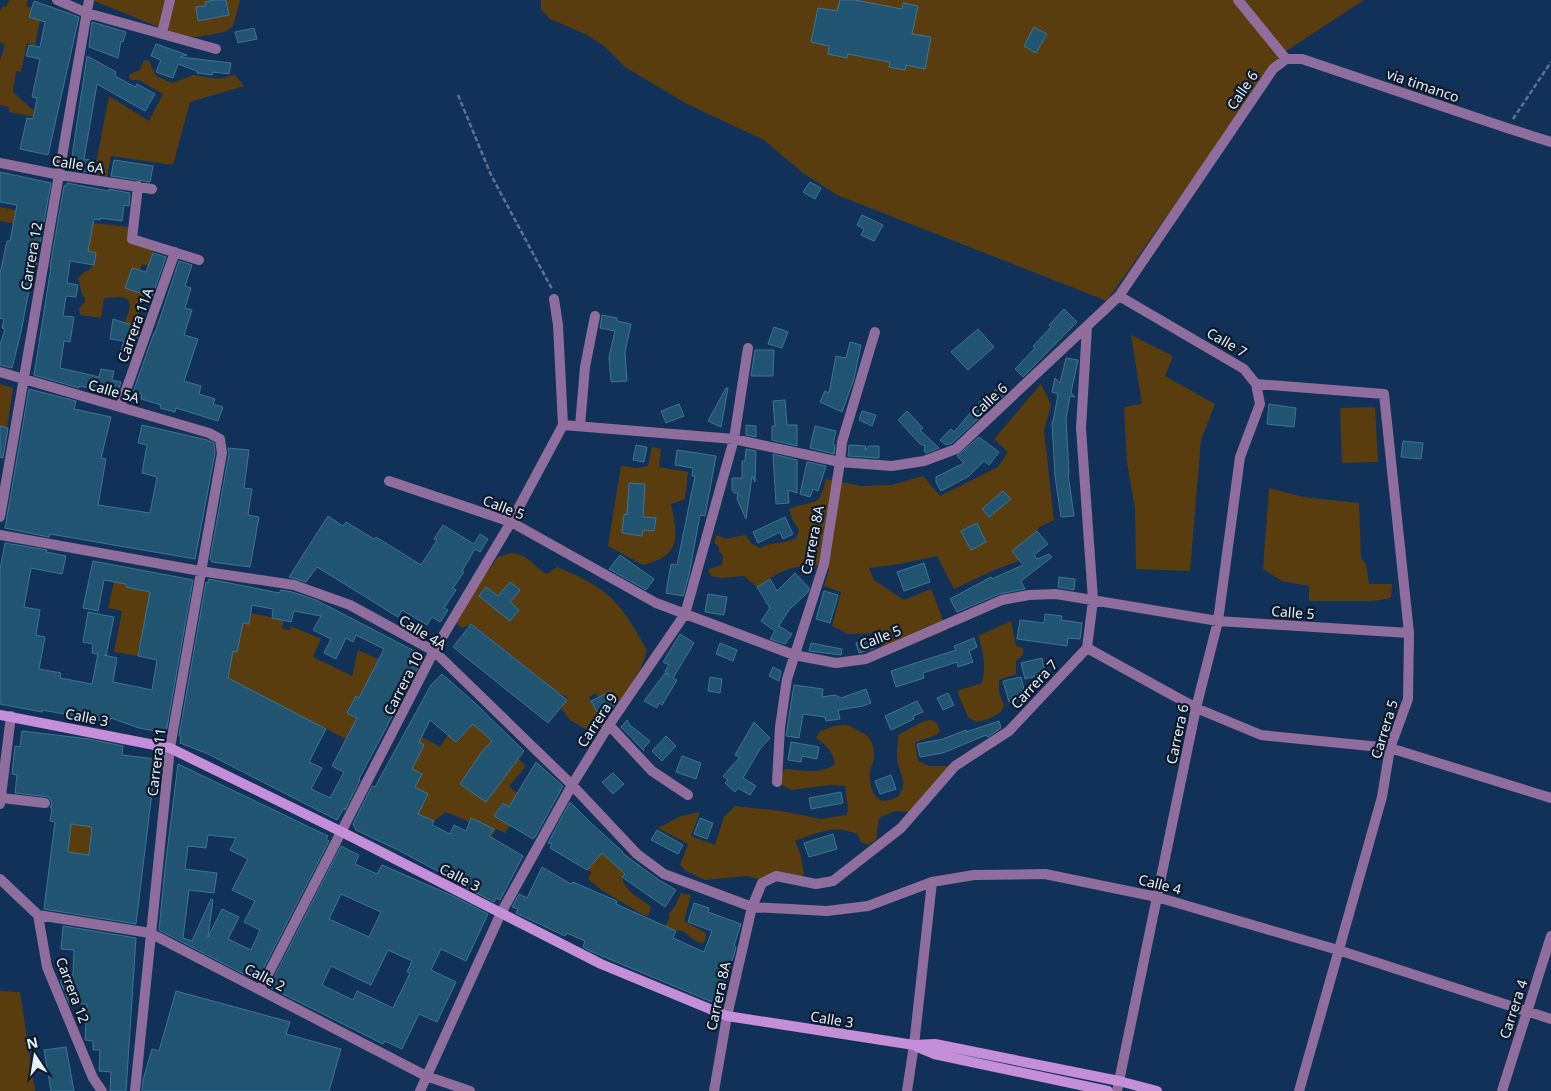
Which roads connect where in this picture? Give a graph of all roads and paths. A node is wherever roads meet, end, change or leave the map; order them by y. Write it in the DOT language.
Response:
graph roads {
  1 [pos="57,0"];
  2 [pos="89,0"];
  3 [pos="170,0"];
  4 [pos="1238,0"];
  5 [pos="87,13"];
  6 [pos="162,33"];
  7 [pos="216,49"];
  8 [pos="1286,59"];
  9 [pos="1551,62"];
  10 [pos="458,95"];
  11 [pos="1507,128"];
  12 [pos="1551,142"];
  13 [pos="0,163"];
  14 [pos="60,175"];
  15 [pos="138,186"];
  16 [pos="152,189"];
  17 [pos="176,252"];
  18 [pos="200,260"];
  19 [pos="1119,296"];
  20 [pos="554,299"];
  21 [pos="595,316"];
  22 [pos="1087,327"];
  23 [pos="875,332"];
  24 [pos="748,348"];
  25 [pos="0,372"];
  26 [pos="23,380"];
  27 [pos="1256,384"];
  28 [pos="120,407"];
  29 [pos="563,425"];
  30 [pos="580,426"];
  31 [pos="220,439"];
  32 [pos="734,439"];
  33 [pos="840,462"];
  34 [pos="389,481"];
  35 [pos="0,517"];
  36 [pos="511,522"];
  37 [pos="0,535"];
  38 [pos="200,571"];
  39 [pos="1093,600"];
  40 [pos="684,614"];
  41 [pos="1218,621"];
  42 [pos="1409,633"];
  43 [pos="1087,648"];
  44 [pos="434,651"];
  45 [pos="794,655"];
  46 [pos="1196,708"];
  47 [pos="0,715"];
  48 [pos="11,716"];
  49 [pos="609,725"];
  50 [pos="4,739"];
  51 [pos="170,748"];
  52 [pos="1390,748"];
  53 [pos="777,782"];
  54 [pos="572,785"];
  55 [pos="688,795"];
  56 [pos="1551,798"];
  57 [pos="1,801"];
  58 [pos="45,803"];
  59 [pos="342,832"];
  60 [pos="0,879"];
  61 [pos="932,882"];
  62 [pos="1158,897"];
  63 [pos="752,907"];
  64 [pos="501,913"];
  65 [pos="38,915"];
  66 [pos="150,933"];
  67 [pos="1551,936"];
  68 [pos="1338,950"];
  69 [pos="260,990"];
  70 [pos="1527,1011"];
  71 [pos="727,1016"];
  72 [pos="1551,1019"];
  73 [pos="914,1046"];
  74 [pos="426,1076"];
  75 [pos="1118,1086"];
  76 [pos="102,1091"];
  77 [pos="135,1091"];
  78 [pos="420,1091"];
  79 [pos="470,1091"];
  80 [pos="714,1091"];
  81 [pos="907,1091"];
  82 [pos="1108,1091"];
  83 [pos="1157,1091"];
  84 [pos="1298,1091"];
  85 [pos="1502,1091"];
  1 -- 5 [label="street"];
  2 -- 5 [label="street, Carrera 12"];
  3 -- 6 [label="street"];
  4 -- 8 [label="street"];
  5 -- 6 [label="street"];
  5 -- 14 [label="street, Carrera 12"];
  6 -- 7 [label="street"];
  8 -- 11 [label="street, via timanco"];
  8 -- 19 [label="street, Calle 6"];
  9 -- 11 [label="path"];
  10 -- 20 [label="path"];
  11 -- 12 [label="street, via timanco"];
  13 -- 14 [label="street, Calle 6A"];
  14 -- 15 [label="street, Calle 6A"];
  14 -- 26 [label="street, Carrera 12"];
  15 -- 16 [label="street, Calle 6A"];
  15 -- 17 [label="street"];
  17 -- 18 [label="street"];
  17 -- 28 [label="street, Carrera 11A"];
  19 -- 22 [label="street, Calle 6"];
  19 -- 27 [label="street, Calle 7"];
  20 -- 29 [label="street"];
  21 -- 30 [label="street"];
  22 -- 33 [label="street, Calle 6"];
  22 -- 39 [label="street"];
  23 -- 33 [label="street, Carrera 8A"];
  24 -- 32 [label="street, Carrera 9"];
  25 -- 26 [label="street, Calle 5A"];
  26 -- 28 [label="street, Calle 5A"];
  26 -- 35 [label="street, Carrera 12"];
  27 -- 41 [label="street, Carrera 6"];
  27 -- 42 [label="street, Carrera 5"];
  28 -- 31 [label="street, Calle 5A"];
  29 -- 30 [label="street, Calle 6"];
  29 -- 36 [label="street, Carrera 10"];
  30 -- 32 [label="street, Calle 6"];
  31 -- 38 [label="street, Carrera 11"];
  32 -- 33 [label="street, Calle 6"];
  32 -- 40 [label="street, Carrera 9"];
  33 -- 45 [label="street, Carrera 8A"];
  34 -- 36 [label="street, Calle 5"];
  36 -- 40 [label="street, Calle 5"];
  36 -- 44 [label="street, Carrera 10"];
  37 -- 38 [label="street, Calle 4A"];
  38 -- 44 [label="street, Calle 4A"];
  38 -- 51 [label="street, Carrera 11"];
  39 -- 41 [label="street, Calle 5"];
  39 -- 43 [label="street"];
  39 -- 45 [label="street, Calle 5"];
  40 -- 45 [label="street, Calle 5"];
  40 -- 49 [label="street, Carrera 9"];
  41 -- 42 [label="street, Calle 5"];
  41 -- 46 [label="street, Carrera 6"];
  42 -- 52 [label="street, Carrera 5"];
  43 -- 46 [label="street"];
  43 -- 63 [label="street, Carrera 7"];
  44 -- 54 [label="street, Calle 4A"];
  44 -- 59 [label="street, Carrera 10"];
  45 -- 53 [label="street, Carrera 8A"];
  46 -- 52 [label="street"];
  46 -- 62 [label="street, Carrera 6"];
  47 -- 48 [label="main road, Calle 3"];
  48 -- 50 [label="street"];
  48 -- 51 [label="main road, Calle 3"];
  49 -- 54 [label="street, Carrera 9"];
  49 -- 55 [label="street"];
  50 -- 57 [label="street"];
  51 -- 59 [label="main road, Calle 3"];
  51 -- 66 [label="street, Carrera 11"];
  52 -- 56 [label="street"];
  52 -- 68 [label="street, Carrera 5"];
  54 -- 63 [label="street, Calle 4A"];
  54 -- 64 [label="street, Carrera 9"];
  57 -- 58 [label="street"];
  59 -- 64 [label="main road, Calle 3"];
  59 -- 69 [label="street, Carrera 10"];
  60 -- 65 [label="street"];
  61 -- 62 [label="street, Calle 4"];
  61 -- 63 [label="street, Calle 4"];
  61 -- 73 [label="street"];
  62 -- 68 [label="street, Calle 4"];
  62 -- 75 [label="street, Carrera 6"];
  63 -- 71 [label="street, Carrera 8A"];
  64 -- 71 [label="main road, Calle 3"];
  64 -- 74 [label="street, Carrera 9"];
  65 -- 66 [label="street, Calle 2"];
  65 -- 76 [label="street, Carrera 12"];
  66 -- 69 [label="street, Calle 2"];
  66 -- 77 [label="street, Carrera 11"];
  67 -- 70 [label="street, Carrera 4"];
  68 -- 70 [label="street, Calle 4"];
  68 -- 84 [label="street, Carrera 5"];
  69 -- 74 [label="street, Calle 2"];
  70 -- 72 [label="street, Calle 4"];
  70 -- 85 [label="street, Carrera 4"];
  71 -- 73 [label="main road, Calle 3"];
  71 -- 80 [label="street, Carrera 8A"];
  73 -- 75 [label="main road, Calle 3"];
  73 -- 81 [label="street"];
  73 -- 82 [label="main road, Calle 3"];
  74 -- 78 [label="street, Carrera 9"];
  74 -- 79 [label="street, Calle 2"];
  75 -- 83 [label="main road, Calle 3"];
}
